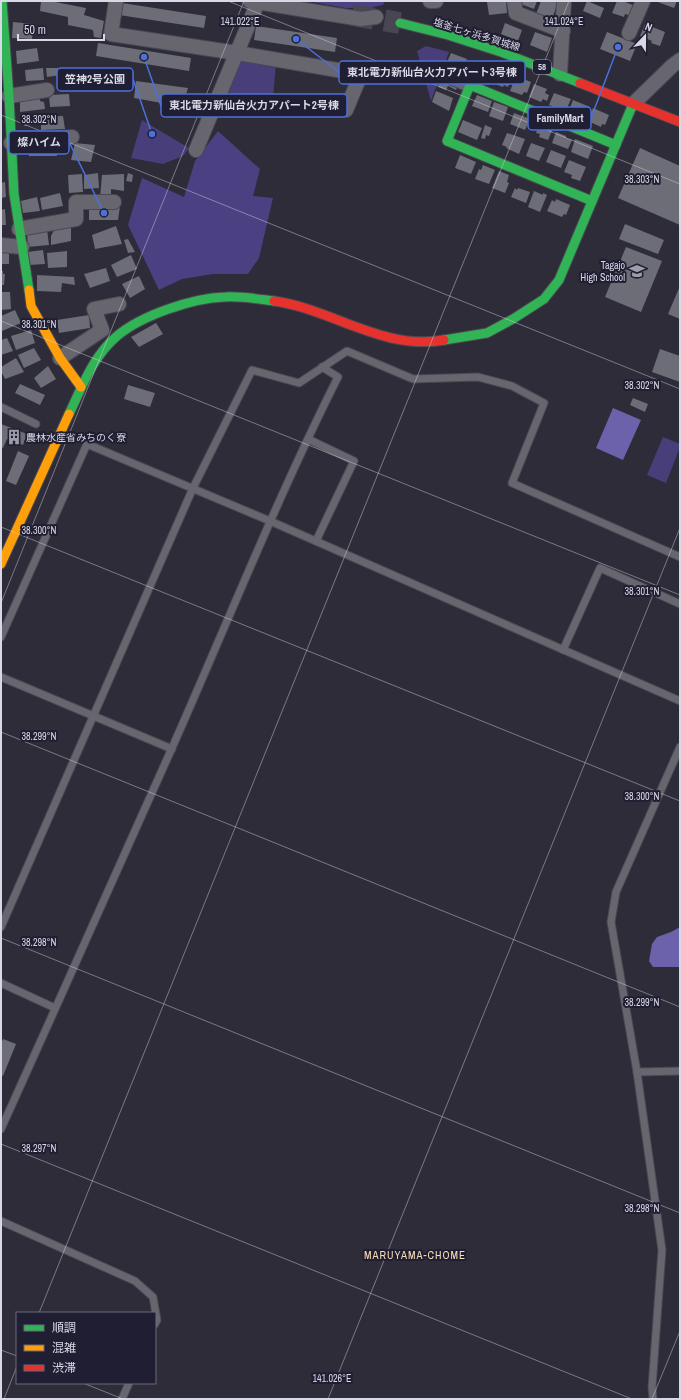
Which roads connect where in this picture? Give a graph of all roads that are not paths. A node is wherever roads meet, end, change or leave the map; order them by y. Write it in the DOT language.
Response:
graph roads {
  1 [pos="2,1"];
  2 [pos="116,1"];
  3 [pos="430,1"];
  4 [pos="436,1"];
  5 [pos="514,1"];
  6 [pos="564,1"];
  7 [pos="644,1"];
  8 [pos="254,2"];
  9 [pos="376,17"];
  10 [pos="400,23"];
  11 [pos="563,31"];
  12 [pos="629,33"];
  13 [pos="237,53"];
  14 [pos="680,60"];
  15 [pos="443,74"];
  16 [pos="560,74"];
  17 [pos="4,80"];
  18 [pos="470,86"];
  19 [pos="47,90"];
  20 [pos="9,96"];
  21 [pos="633,104"];
  22 [pos="346,110"];
  23 [pos="680,122"];
  24 [pos="72,137"];
  25 [pos="11,143"];
  26 [pos="616,144"];
  27 [pos="196,150"];
  28 [pos="592,201"];
  29 [pos="114,202"];
  30 [pos="19,229"];
  31 [pos="1,245"];
  32 [pos="22,247"];
  33 [pos="119,304"];
  34 [pos="60,358"];
  35 [pos="322,367"];
  36 [pos="81,387"];
  37 [pos="1,407"];
  38 [pos="36,424"];
  39 [pos="308,439"];
  40 [pos="193,488"];
  41 [pos="270,521"];
  42 [pos="316,541"];
  43 [pos="680,557"];
  44 [pos="1,564"];
  45 [pos="680,604"];
  46 [pos="1,637"];
  47 [pos="563,650"];
  48 [pos="1,677"];
  49 [pos="680,701"];
  50 [pos="94,716"];
  51 [pos="680,747"];
  52 [pos="172,749"];
  53 [pos="1,927"];
  54 [pos="1,983"];
  55 [pos="55,1008"];
  56 [pos="680,1071"];
  57 [pos="637,1072"];
  58 [pos="1,1129"];
  59 [pos="1,1220"];
  60 [pos="156,1312"];
  61 [pos="129,1384"];
  62 [pos="122,1399"];
  63 [pos="653,1399"];
  1 -- 17 [label="street"];
  2 -- 13 [label="street"];
  3 -- 4 [label="street"];
  5 -- 11 [label="street"];
  6 -- 11 [label="street"];
  7 -- 12 [label="street"];
  8 -- 9 [label="street"];
  8 -- 13 [label="street"];
  10 -- 16 [label="street, 塩釜七ヶ浜多賀城線 / 58"];
  11 -- 16 [label="street"];
  13 -- 22 [label="street"];
  13 -- 27 [label="street"];
  14 -- 21 [label="street"];
  15 -- 18 [label="street"];
  16 -- 21 [label="street, 塩釜七ヶ浜多賀城線 / 58"];
  17 -- 20 [label="street"];
  18 -- 26 [label="street"];
  18 -- 28 [label="street"];
  19 -- 20 [label="street"];
  20 -- 25 [label="street"];
  21 -- 23 [label="street, 塩釜七ヶ浜多賀城線 / 58"];
  21 -- 26 [label="street"];
  24 -- 25 [label="street"];
  25 -- 30 [label="street"];
  26 -- 28 [label="street"];
  28 -- 36 [label="street"];
  29 -- 30 [label="street"];
  30 -- 32 [label="street"];
  31 -- 32 [label="street"];
  32 -- 34 [label="street"];
  33 -- 34 [label="street"];
  34 -- 36 [label="street"];
  35 -- 39 [label="lane"];
  35 -- 40 [label="lane"];
  35 -- 43 [label="lane"];
  36 -- 44 [label="street"];
  37 -- 38 [label="lane"];
  39 -- 41 [label="lane"];
  39 -- 42 [label="lane"];
  40 -- 41 [label="lane"];
  40 -- 46 [label="lane"];
  40 -- 50 [label="lane"];
  41 -- 42 [label="lane"];
  41 -- 52 [label="lane"];
  42 -- 47 [label="lane"];
  45 -- 47 [label="lane"];
  47 -- 49 [label="lane"];
  48 -- 50 [label="lane"];
  50 -- 52 [label="lane"];
  50 -- 53 [label="lane"];
  51 -- 57 [label="lane"];
  52 -- 55 [label="lane"];
  54 -- 55 [label="lane"];
  55 -- 58 [label="lane"];
  56 -- 57 [label="lane"];
  57 -- 63 [label="lane"];
  59 -- 60 [label="lane"];
  61 -- 62 [label="lane"];
}
